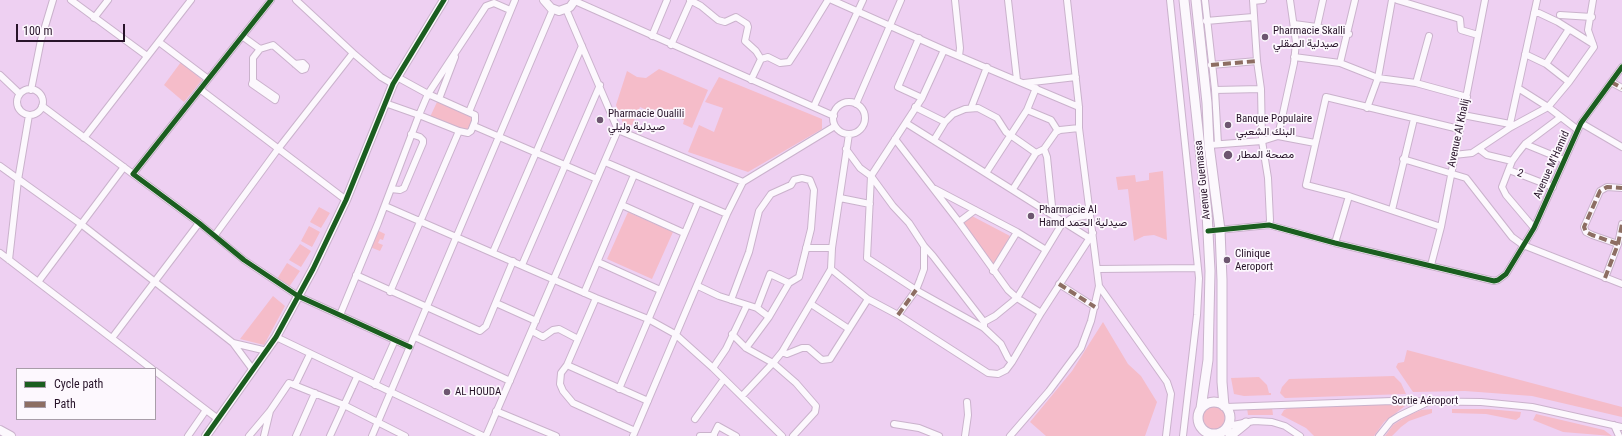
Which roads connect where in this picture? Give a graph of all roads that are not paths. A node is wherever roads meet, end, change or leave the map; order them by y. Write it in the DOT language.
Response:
graph roads {
  1 [pos="53,0"];
  2 [pos="71,0"];
  3 [pos="108,0"];
  4 [pos="191,0"];
  5 [pos="271,0"];
  6 [pos="296,0"];
  7 [pos="444,0"];
  8 [pos="515,0"];
  9 [pos="544,0"];
  10 [pos="667,0"];
  11 [pos="690,0"];
  12 [pos="828,0"];
  13 [pos="832,0"];
  14 [pos="863,0"];
  15 [pos="901,0"];
  16 [pos="955,0"];
  17 [pos="1008,0"];
  18 [pos="1067,0"];
  19 [pos="1170,0"];
  20 [pos="1184,0"];
  21 [pos="1196,0"];
  22 [pos="1205,0"];
  23 [pos="1263,0"];
  24 [pos="1290,0"];
  25 [pos="1323,0"];
  26 [pos="1355,0"];
  27 [pos="1392,0"];
  28 [pos="1397,0"];
  29 [pos="1485,0"];
  30 [pos="1537,0"];
  31 [pos="1593,0"];
  32 [pos="575,1"];
  33 [pos="1253,1"];
  34 [pos="553,9"];
  35 [pos="510,10"];
  36 [pos="566,10"];
  37 [pos="858,12"];
  38 [pos="1536,13"];
  39 [pos="1560,15"];
  40 [pos="1253,17"];
  41 [pos="1592,17"];
  42 [pos="94,18"];
  43 [pos="1206,21"];
  44 [pos="1558,22"];
  45 [pos="1294,24"];
  46 [pos="890,25"];
  47 [pos="1317,27"];
  48 [pos="1569,29"];
  49 [pos="1348,34"];
  50 [pos="1478,35"];
  51 [pos="242,36"];
  52 [pos="652,36"];
  53 [pos="1429,36"];
  54 [pos="919,38"];
  55 [pos="159,42"];
  56 [pos="1593,44"];
  57 [pos="671,45"];
  58 [pos="582,46"];
  59 [pos="260,49"];
  60 [pos="944,50"];
  61 [pos="353,53"];
  62 [pos="454,54"];
  63 [pos="1525,54"];
  64 [pos="147,56"];
  65 [pos="959,56"];
  66 [pos="1294,57"];
  67 [pos="761,59"];
  68 [pos="1257,61"];
  69 [pos="1340,63"];
  70 [pos="295,64"];
  71 [pos="1546,64"];
  72 [pos="1211,65"];
  73 [pos="987,67"];
  74 [pos="1622,67"];
  75 [pos="0,75"];
  76 [pos="1076,77"];
  77 [pos="1378,78"];
  78 [pos="208,79"];
  79 [pos="395,80"];
  80 [pos="751,80"];
  81 [pos="253,81"];
  82 [pos="1020,82"];
  83 [pos="1570,82"];
  84 [pos="1611,82"];
  85 [pos="1416,83"];
  86 [pos="600,85"];
  87 [pos="1036,88"];
  88 [pos="1518,88"];
  89 [pos="1622,88"];
  90 [pos="1261,89"];
  91 [pos="30,90"];
  92 [pos="200,90"];
  93 [pos="1215,90"];
  94 [pos="20,94"];
  95 [pos="428,94"];
  96 [pos="1467,97"];
  97 [pos="922,98"];
  98 [pos="439,99"];
  99 [pos="385,102"];
  100 [pos="856,104"];
  101 [pos="42,106"];
  102 [pos="814,106"];
  103 [pos="1548,106"];
  104 [pos="915,107"];
  105 [pos="1079,107"];
  106 [pos="971,108"];
  107 [pos="1367,108"];
  108 [pos="1027,110"];
  109 [pos="469,112"];
  110 [pos="419,114"];
  111 [pos="29,115"];
  112 [pos="1463,115"];
  113 [pos="834,116"];
  114 [pos="1561,117"];
  115 [pos="1414,119"];
  116 [pos="946,122"];
  117 [pos="906,123"];
  118 [pos="1581,123"];
  119 [pos="474,126"];
  120 [pos="836,126"];
  121 [pos="1510,126"];
  122 [pos="1079,128"];
  123 [pos="1459,129"];
  124 [pos="618,130"];
  125 [pos="1058,130"];
  126 [pos="1578,130"];
  127 [pos="459,132"];
  128 [pos="411,134"];
  129 [pos="849,134"];
  130 [pos="500,136"];
  131 [pos="1010,136"];
  132 [pos="1278,136"];
  133 [pos="84,138"];
  134 [pos="895,139"];
  135 [pos="934,140"];
  136 [pos="1262,141"];
  137 [pos="1316,143"];
  138 [pos="1525,144"];
  139 [pos="1214,145"];
  140 [pos="1622,147"];
  141 [pos="1044,148"];
  142 [pos="278,149"];
  143 [pos="846,149"];
  144 [pos="1479,149"];
  145 [pos="537,153"];
  146 [pos="1036,153"];
  147 [pos="1454,154"];
  148 [pos="1403,159"];
  149 [pos="1564,160"];
  150 [pos="1512,161"];
  151 [pos="605,162"];
  152 [pos="0,166"];
  153 [pos="564,166"];
  154 [pos="124,168"];
  155 [pos="1509,170"];
  156 [pos="986,173"];
  157 [pos="1451,173"];
  158 [pos="133,174"];
  159 [pos="634,175"];
  160 [pos="872,176"];
  161 [pos="597,179"];
  162 [pos="18,180"];
  163 [pos="743,182"];
  164 [pos="1553,187"];
  165 [pos="934,188"];
  166 [pos="1622,188"];
  167 [pos="391,189"];
  168 [pos="1013,189"];
  169 [pos="1349,196"];
  170 [pos="840,198"];
  171 [pos="346,200"];
  172 [pos="698,202"];
  173 [pos="870,204"];
  174 [pos="622,205"];
  175 [pos="385,206"];
  176 [pos="975,210"];
  177 [pos="1392,210"];
  178 [pos="1050,213"];
  179 [pos="727,214"];
  180 [pos="1090,215"];
  181 [pos="421,221"];
  182 [pos="959,222"];
  183 [pos="199,223"];
  184 [pos="1064,223"];
  185 [pos="81,224"];
  186 [pos="1622,224"];
  187 [pos="1269,225"];
  188 [pos="1441,227"];
  189 [pos="1534,228"];
  190 [pos="1220,230"];
  191 [pos="1208,231"];
  192 [pos="684,232"];
  193 [pos="1017,232"];
  194 [pos="1093,233"];
  195 [pos="215,235"];
  196 [pos="457,237"];
  197 [pos="1089,238"];
  198 [pos="1335,243"];
  199 [pos="1618,244"];
  200 [pos="1523,245"];
  201 [pos="924,246"];
  202 [pos="806,248"];
  203 [pos="832,248"];
  204 [pos="1046,250"];
  205 [pos="493,252"];
  206 [pos="0,253"];
  207 [pos="9,260"];
  208 [pos="513,261"];
  209 [pos="598,262"];
  210 [pos="522,265"];
  211 [pos="1431,265"];
  212 [pos="1198,268"];
  213 [pos="831,269"];
  214 [pos="1098,269"];
  215 [pos="993,270"];
  216 [pos="356,276"];
  217 [pos="1605,278"];
  218 [pos="554,280"];
  219 [pos="38,282"];
  220 [pos="155,282"];
  221 [pos="789,283"];
  222 [pos="1059,284"];
  223 [pos="1622,284"];
  224 [pos="698,286"];
  225 [pos="1099,286"];
  226 [pos="660,290"];
  227 [pos="916,290"];
  228 [pos="390,292"];
  229 [pos="584,293"];
  230 [pos="298,296"];
  231 [pos="596,298"];
  232 [pos="1017,298"];
  233 [pos="868,299"];
  234 [pos="731,300"];
  235 [pos="496,303"];
  236 [pos="810,304"];
  237 [pos="747,305"];
  238 [pos="1094,307"];
  239 [pos="427,308"];
  240 [pos="757,308"];
  241 [pos="1041,312"];
  242 [pos="340,315"];
  243 [pos="898,315"];
  244 [pos="769,317"];
  245 [pos="648,319"];
  246 [pos="536,320"];
  247 [pos="984,325"];
  248 [pos="849,329"];
  249 [pos="532,331"];
  250 [pos="675,334"];
  251 [pos="732,334"];
  252 [pos="415,337"];
  253 [pos="112,338"];
  254 [pos="276,338"];
  255 [pos="578,339"];
  256 [pos="395,340"];
  257 [pos="233,343"];
  258 [pos="410,347"];
  259 [pos="746,348"];
  260 [pos="266,351"];
  261 [pos="782,352"];
  262 [pos="310,354"];
  263 [pos="1012,362"];
  264 [pos="774,363"];
  265 [pos="567,365"];
  266 [pos="151,368"];
  267 [pos="713,368"];
  268 [pos="253,370"];
  269 [pos="156,372"];
  270 [pos="357,377"];
  271 [pos="724,379"];
  272 [pos="510,381"];
  273 [pos="295,384"];
  274 [pos="375,386"];
  275 [pos="619,389"];
  276 [pos="315,393"];
  277 [pos="391,393"];
  278 [pos="742,396"];
  279 [pos="648,401"];
  280 [pos="1429,401"];
  281 [pos="967,402"];
  282 [pos="344,405"];
  283 [pos="1225,407"];
  284 [pos="1201,408"];
  285 [pos="206,410"];
  286 [pos="270,411"];
  287 [pos="496,411"];
  288 [pos="218,419"];
  289 [pos="695,419"];
  290 [pos="379,422"];
  291 [pos="1246,423"];
  292 [pos="894,424"];
  293 [pos="1614,425"];
  294 [pos="1228,426"];
  295 [pos="1622,427"];
  296 [pos="0,430"];
  297 [pos="1199,431"];
  298 [pos="634,433"];
  299 [pos="1220,435"];
  300 [pos="11,436"];
  301 [pos="188,436"];
  302 [pos="206,436"];
  303 [pos="250,436"];
  304 [pos="264,436"];
  305 [pos="296,436"];
  306 [pos="330,436"];
  307 [pos="372,436"];
  308 [pos="405,436"];
  309 [pos="483,436"];
  310 [pos="486,436"];
  311 [pos="556,436"];
  312 [pos="700,436"];
  313 [pos="713,436"];
  314 [pos="736,436"];
  315 [pos="782,436"];
  316 [pos="793,436"];
  317 [pos="939,436"];
  318 [pos="965,436"];
  319 [pos="1010,436"];
  320 [pos="1166,436"];
  321 [pos="1183,436"];
  322 [pos="1230,436"];
  323 [pos="1300,436"];
  324 [pos="1379,436"];
  325 [pos="1619,436"];
  1 -- 91 [label="street"];
  2 -- 42 [label="street"];
  3 -- 42 [label="street"];
  4 -- 55 [label="street"];
  5 -- 51 [label="street"];
  6 -- 61 [label="street"];
  7 -- 79 [label="street"];
  8 -- 35 [label="street"];
  9 -- 34 [label="street"];
  10 -- 52 [label="street"];
  11 -- 57 [label="street"];
  11 -- 67 [label="street"];
  12 -- 67 [label="street"];
  13 -- 37 [label="street"];
  14 -- 37 [label="street"];
  15 -- 46 [label="street"];
  16 -- 65 [label="street"];
  17 -- 82 [label="street"];
  18 -- 76 [label="street"];
  19 -- 212 [label="street"];
  20 -- 191 [label="main road, Avenue Guemassa"];
  21 -- 139 [label="main road, Avenue Guemassa"];
  22 -- 43 [label="street"];
  23 -- 33 [label="street"];
  24 -- 45 [label="street"];
  25 -- 47 [label="street"];
  26 -- 49 [label="street"];
  27 -- 77 [label="street"];
  28 -- 50 [label="street"];
  29 -- 50 [label="street, Avenue Al Khalij"];
  30 -- 38 [label="street"];
  31 -- 41 [label="street"];
  32 -- 36 [label="street"];
  32 -- 52 [label="street"];
  33 -- 40 [label="street"];
  34 -- 36 [label="street"];
  34 -- 130 [label="street"];
  35 -- 62 [label="street"];
  35 -- 109 [label="street"];
  36 -- 58 [label="street"];
  37 -- 46 [label="street"];
  37 -- 102 [label="street"];
  38 -- 39 [label="street"];
  38 -- 44 [label="street"];
  38 -- 63 [label="street"];
  39 -- 41 [label="street"];
  39 -- 44 [label="street"];
  40 -- 43 [label="street"];
  40 -- 68 [label="street"];
  41 -- 56 [label="street"];
  42 -- 64 [label="street"];
  43 -- 72 [label="street"];
  44 -- 48 [label="street"];
  45 -- 47 [label="street"];
  45 -- 66 [label="street"];
  46 -- 54 [label="street"];
  46 -- 100 [label="street"];
  47 -- 49 [label="street"];
  48 -- 56 [label="street"];
  48 -- 71 [label="street"];
  49 -- 69 [label="street"];
  50 -- 96 [label="street, Avenue Al Khalij"];
  51 -- 59 [label="street"];
  51 -- 78 [label="street"];
  52 -- 57 [label="street"];
  53 -- 85 [label="street"];
  54 -- 60 [label="street"];
  54 -- 97 [label="street"];
  55 -- 64 [label="street"];
  55 -- 78 [label="street"];
  56 -- 83 [label="street"];
  57 -- 80 [label="street"];
  58 -- 86 [label="street"];
  58 -- 145 [label="street"];
  59 -- 70 [label="street"];
  59 -- 81 [label="street"];
  60 -- 65 [label="street"];
  60 -- 97 [label="street"];
  61 -- 79 [label="street"];
  61 -- 142 [label="street"];
  62 -- 95 [label="street"];
  62 -- 98 [label="street"];
  63 -- 71 [label="street"];
  63 -- 88 [label="street"];
  64 -- 133 [label="street"];
  65 -- 73 [label="street"];
  66 -- 69 [label="street"];
  66 -- 132 [label="street"];
  67 -- 80 [label="street"];
  68 -- 72 [label="street"];
  68 -- 90 [label="street"];
  69 -- 77 [label="street"];
  71 -- 83 [label="street"];
  72 -- 93 [label="street"];
  73 -- 82 [label="street"];
  73 -- 106 [label="street"];
  74 -- 84 [label="street, Avenue M'Hamid"];
  75 -- 94 [label="street"];
  76 -- 82 [label="street"];
  76 -- 105 [label="street"];
  77 -- 85 [label="street"];
  77 -- 107 [label="street"];
  78 -- 92 [label="street"];
  79 -- 95 [label="street"];
  79 -- 99 [label="street"];
  80 -- 102 [label="street"];
  82 -- 87 [label="street"];
  83 -- 103 [label="street"];
  84 -- 89 [label="street"];
  84 -- 118 [label="street, Avenue M'Hamid"];
  85 -- 96 [label="street"];
  86 -- 124 [label="street"];
  86 -- 153 [label="street"];
  87 -- 105 [label="street"];
  87 -- 108 [label="street"];
  88 -- 103 [label="street"];
  88 -- 121 [label="street"];
  90 -- 93 [label="street"];
  90 -- 136 [label="street"];
  91 -- 94 [label="street"];
  91 -- 101 [label="street"];
  92 -- 142 [label="street"];
  92 -- 158 [label="street"];
  93 -- 139 [label="street"];
  94 -- 111 [label="street"];
  95 -- 98 [label="street"];
  95 -- 110 [label="street"];
  96 -- 112 [label="street, Avenue Al Khalij"];
  97 -- 104 [label="street"];
  98 -- 109 [label="street"];
  99 -- 110 [label="street"];
  99 -- 171 [label="street"];
  100 -- 113 [label="street"];
  100 -- 129 [label="street"];
  101 -- 111 [label="street"];
  101 -- 133 [label="street"];
  102 -- 113 [label="street"];
  103 -- 114 [label="street"];
  103 -- 121 [label="street"];
  104 -- 116 [label="street"];
  104 -- 117 [label="street"];
  105 -- 122 [label="street"];
  106 -- 116 [label="street"];
  106 -- 131 [label="street"];
  107 -- 115 [label="street"];
  107 -- 137 [label="street"];
  108 -- 125 [label="street"];
  108 -- 131 [label="street"];
  109 -- 119 [label="street"];
  110 -- 127 [label="street"];
  110 -- 128 [label="street"];
  111 -- 162 [label="street"];
  112 -- 121 [label="street"];
  112 -- 123 [label="street, Avenue Al Khalij"];
  113 -- 120 [label="street"];
  114 -- 126 [label="street"];
  114 -- 138 [label="street"];
  115 -- 123 [label="street"];
  115 -- 148 [label="street"];
  116 -- 135 [label="street"];
  117 -- 134 [label="street"];
  117 -- 135 [label="street"];
  118 -- 126 [label="street, Avenue M'Hamid"];
  118 -- 140 [label="street"];
  119 -- 127 [label="street"];
  119 -- 130 [label="street"];
  120 -- 129 [label="street"];
  120 -- 163 [label="street"];
  121 -- 144 [label="street"];
  122 -- 125 [label="street"];
  122 -- 180 [label="street"];
  123 -- 147 [label="street, Avenue Al Khalij"];
  124 -- 151 [label="street"];
  124 -- 163 [label="street"];
  125 -- 141 [label="street"];
  126 -- 149 [label="street, Avenue M'Hamid"];
  127 -- 181 [label="street"];
  128 -- 167 [label="street"];
  128 -- 167 [label="street"];
  129 -- 143 [label="street"];
  130 -- 145 [label="street"];
  130 -- 196 [label="street"];
  131 -- 146 [label="street"];
  131 -- 156 [label="street"];
  132 -- 136 [label="street"];
  132 -- 137 [label="street"];
  133 -- 154 [label="street"];
  134 -- 160 [label="street"];
  134 -- 165 [label="street"];
  135 -- 156 [label="street"];
  136 -- 139 [label="street"];
  136 -- 187 [label="street"];
  137 -- 169 [label="street"];
  138 -- 149 [label="street"];
  138 -- 150 [label="street"];
  139 -- 190 [label="main road, Avenue Guemassa"];
  141 -- 146 [label="street"];
  141 -- 178 [label="street"];
  142 -- 171 [label="street"];
  142 -- 195 [label="street"];
  143 -- 160 [label="street"];
  143 -- 170 [label="street"];
  144 -- 147 [label="street"];
  144 -- 150 [label="street"];
  145 -- 153 [label="street"];
  145 -- 205 [label="street"];
  146 -- 168 [label="street"];
  147 -- 157 [label="street, Avenue Al Khalij"];
  148 -- 157 [label="street"];
  148 -- 177 [label="street"];
  149 -- 164 [label="street, Avenue M'Hamid"];
  150 -- 155 [label="street"];
  151 -- 159 [label="street"];
  151 -- 161 [label="street"];
  152 -- 162 [label="street"];
  153 -- 161 [label="street"];
  153 -- 210 [label="street"];
  154 -- 158 [label="street"];
  154 -- 185 [label="street"];
  155 -- 164 [label="street, 2"];
  155 -- 189 [label="street"];
  156 -- 168 [label="street"];
  157 -- 188 [label="street, Avenue Al Khalij"];
  157 -- 200 [label="street"];
  158 -- 183 [label="street"];
  159 -- 172 [label="street"];
  159 -- 174 [label="street"];
  160 -- 173 [label="street"];
  160 -- 201 [label="street"];
  161 -- 218 [label="street"];
  162 -- 185 [label="street"];
  162 -- 207 [label="street"];
  163 -- 179 [label="street"];
  164 -- 189 [label="street, Avenue M'Hamid"];
  165 -- 176 [label="street"];
  165 -- 182 [label="street"];
  166 -- 199 [label="street"];
  167 -- 175 [label="street"];
  168 -- 178 [label="street"];
  169 -- 177 [label="street"];
  169 -- 198 [label="street"];
  170 -- 173 [label="street"];
  170 -- 203 [label="street"];
  171 -- 230 [label="street"];
  172 -- 179 [label="street"];
  172 -- 192 [label="street"];
  173 -- 227 [label="street"];
  174 -- 192 [label="street"];
  174 -- 209 [label="street"];
  175 -- 181 [label="street"];
  175 -- 216 [label="street"];
  176 -- 182 [label="street"];
  176 -- 193 [label="street"];
  177 -- 188 [label="street"];
  178 -- 184 [label="street"];
  179 -- 224 [label="street"];
  180 -- 184 [label="street"];
  180 -- 194 [label="street"];
  181 -- 196 [label="street"];
  181 -- 228 [label="street"];
  182 -- 215 [label="street"];
  183 -- 195 [label="street"];
  183 -- 220 [label="street"];
  184 -- 197 [label="street"];
  184 -- 204 [label="street"];
  185 -- 219 [label="street"];
  185 -- 220 [label="street"];
  186 -- 199 [label="street"];
  187 -- 190 [label="street"];
  187 -- 198 [label="street"];
  188 -- 211 [label="street, Avenue Al Khalij"];
  189 -- 200 [label="street, Avenue M'Hamid"];
  190 -- 191 [label="street"];
  190 -- 283 [label="main road, Avenue Guemassa"];
  191 -- 284 [label="main road, Avenue Guemassa"];
  192 -- 226 [label="street"];
  193 -- 204 [label="street"];
  193 -- 215 [label="street"];
  194 -- 197 [label="street"];
  194 -- 214 [label="street"];
  195 -- 230 [label="street"];
  196 -- 205 [label="street"];
  196 -- 239 [label="street"];
  197 -- 222 [label="street"];
  198 -- 211 [label="street"];
  199 -- 217 [label="street"];
  200 -- 211 [label="street, Avenue M'Hamid"];
  200 -- 217 [label="street"];
  201 -- 227 [label="street"];
  201 -- 247 [label="street"];
  202 -- 203 [label="street"];
  202 -- 221 [label="street"];
  202 -- 234 [label="street"];
  203 -- 213 [label="street"];
  204 -- 232 [label="street"];
  205 -- 208 [label="street"];
  206 -- 207 [label="street"];
  207 -- 219 [label="street"];
  208 -- 210 [label="street"];
  208 -- 235 [label="street"];
  209 -- 226 [label="street"];
  209 -- 229 [label="street"];
  210 -- 218 [label="street"];
  212 -- 214 [label="street"];
  212 -- 321 [label="street"];
  213 -- 233 [label="street"];
  213 -- 236 [label="street"];
  214 -- 225 [label="street"];
  215 -- 232 [label="street"];
  216 -- 228 [label="street"];
  216 -- 242 [label="street"];
  217 -- 223 [label="street"];
  218 -- 229 [label="street"];
  218 -- 246 [label="street"];
  219 -- 253 [label="street"];
  220 -- 253 [label="street"];
  220 -- 257 [label="street"];
  221 -- 240 [label="street"];
  221 -- 244 [label="street"];
  222 -- 238 [label="street"];
  222 -- 241 [label="street"];
  224 -- 234 [label="street"];
  224 -- 250 [label="street"];
  225 -- 238 [label="street"];
  225 -- 320 [label="street"];
  226 -- 245 [label="street"];
  227 -- 243 [label="street"];
  227 -- 247 [label="street"];
  228 -- 239 [label="street"];
  229 -- 231 [label="street"];
  230 -- 242 [label="street"];
  230 -- 254 [label="street"];
  231 -- 245 [label="street"];
  231 -- 255 [label="street"];
  232 -- 241 [label="street"];
  232 -- 247 [label="street"];
  233 -- 243 [label="street"];
  233 -- 248 [label="street"];
  234 -- 237 [label="street"];
  235 -- 239 [label="street"];
  235 -- 246 [label="street"];
  236 -- 248 [label="street"];
  236 -- 261 [label="street"];
  237 -- 240 [label="street"];
  237 -- 251 [label="street"];
  238 -- 319 [label="street"];
  239 -- 252 [label="street"];
  240 -- 244 [label="street"];
  241 -- 263 [label="street"];
  242 -- 256 [label="street"];
  243 -- 263 [label="street"];
  244 -- 259 [label="street"];
  245 -- 250 [label="street"];
  245 -- 275 [label="street"];
  246 -- 249 [label="street"];
  247 -- 263 [label="street"];
  248 -- 261 [label="street"];
  249 -- 255 [label="street"];
  249 -- 272 [label="street"];
  250 -- 267 [label="street"];
  250 -- 279 [label="street"];
  251 -- 259 [label="street"];
  251 -- 267 [label="street"];
  252 -- 258 [label="street"];
  252 -- 272 [label="street"];
  253 -- 266 [label="street"];
  254 -- 260 [label="street"];
  254 -- 262 [label="street"];
  255 -- 265 [label="street"];
  256 -- 258 [label="street"];
  256 -- 274 [label="street"];
  257 -- 260 [label="street"];
  257 -- 268 [label="street"];
  258 -- 277 [label="street"];
  259 -- 264 [label="street"];
  260 -- 268 [label="street"];
  261 -- 264 [label="street"];
  262 -- 270 [label="street"];
  262 -- 273 [label="street"];
  264 -- 278 [label="street"];
  264 -- 316 [label="street"];
  265 -- 275 [label="street"];
  265 -- 298 [label="street"];
  267 -- 271 [label="street"];
  268 -- 288 [label="street"];
  269 -- 285 [label="street"];
  270 -- 274 [label="street"];
  270 -- 282 [label="street"];
  271 -- 278 [label="street"];
  271 -- 289 [label="street"];
  272 -- 287 [label="street"];
  273 -- 276 [label="street"];
  273 -- 286 [label="street"];
  274 -- 277 [label="street"];
  275 -- 279 [label="street"];
  276 -- 282 [label="street"];
  276 -- 305 [label="street"];
  277 -- 290 [label="street"];
  277 -- 309 [label="street"];
  278 -- 315 [label="street"];
  279 -- 298 [label="street"];
  280 -- 283 [label="street, Sortie Aéroport"];
  280 -- 293 [label="street, Sortie Aéroport"];
  280 -- 324 [label="street"];
  281 -- 318 [label="street"];
  282 -- 290 [label="street"];
  282 -- 306 [label="street"];
  283 -- 284 [label="main road"];
  283 -- 294 [label="main road"];
  284 -- 297 [label="main road"];
  285 -- 288 [label="street"];
  285 -- 301 [label="street"];
  286 -- 303 [label="street"];
  286 -- 304 [label="street"];
  287 -- 310 [label="street"];
  287 -- 311 [label="street"];
  288 -- 302 [label="street"];
  290 -- 307 [label="street"];
  290 -- 308 [label="street"];
  291 -- 294 [label="street"];
  291 -- 322 [label="main road"];
  291 -- 323 [label="street"];
  292 -- 317 [label="street"];
  293 -- 295 [label="street, Sortie Aéroport"];
  293 -- 325 [label="street"];
  294 -- 299 [label="main road"];
  296 -- 300 [label="street"];
  297 -- 299 [label="main road"];
  312 -- 313 [label="street"];
  313 -- 314 [label="street"];
}
